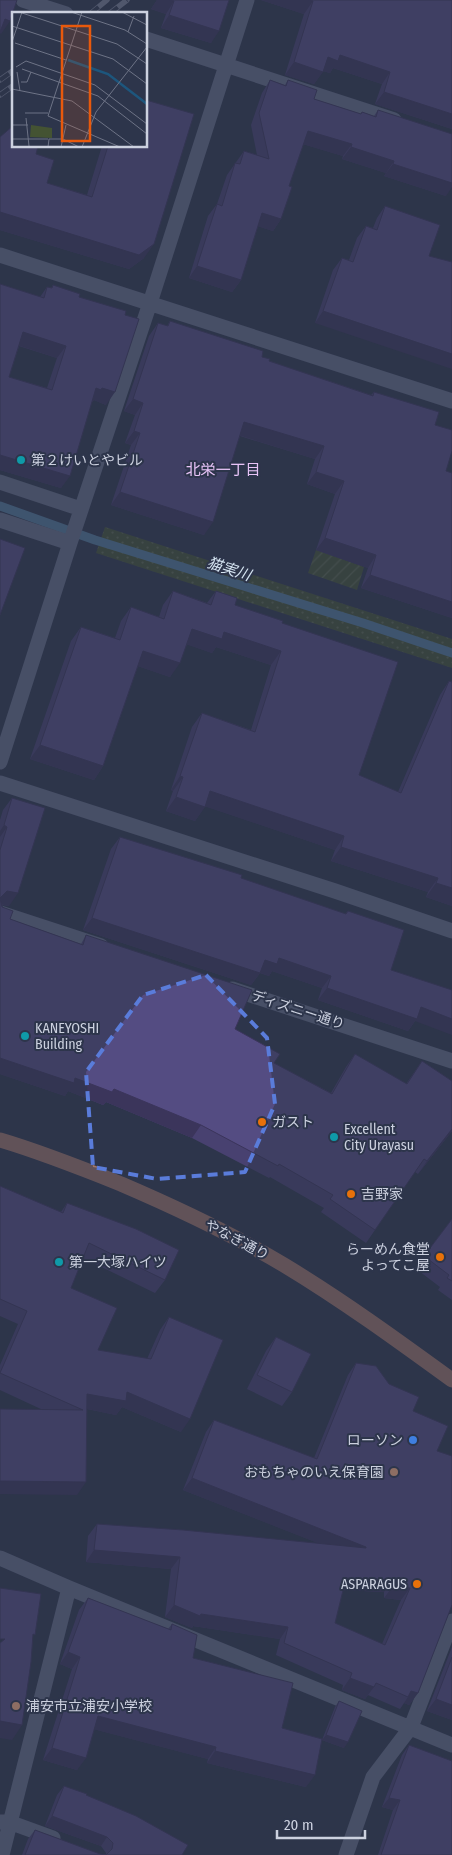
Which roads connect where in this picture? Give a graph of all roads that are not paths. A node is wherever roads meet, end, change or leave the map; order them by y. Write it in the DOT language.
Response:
graph roads {
  1 [pos="23,0"];
  2 [pos="247,0"];
  3 [pos="60,12"];
  4 [pos="148,41"];
  5 [pos="226,65"];
  6 [pos="405,124"];
  7 [pos="0,255"];
  8 [pos="150,303"];
  9 [pos="452,401"];
  10 [pos="0,482"];
  11 [pos="81,509"];
  12 [pos="0,520"];
  13 [pos="68,547"];
  14 [pos="0,762"];
  15 [pos="0,784"];
  16 [pos="0,914"];
  17 [pos="452,931"];
  18 [pos="112,950"];
  19 [pos="214,983"];
  20 [pos="452,1061"];
  21 [pos="0,1140"];
  22 [pos="452,1380"];
  23 [pos="0,1558"];
  24 [pos="69,1588"];
  25 [pos="452,1621"];
  26 [pos="411,1728"];
  27 [pos="452,1745"];
  28 [pos="5,1822"];
  29 [pos="62,1842"];
  30 [pos="2,1855"];
  31 [pos="346,1855"];
  1 -- 3 [label="street"];
  2 -- 5 [label="street"];
  4 -- 5 [label="street"];
  5 -- 6 [label="street"];
  5 -- 8 [label="street"];
  7 -- 8 [label="street"];
  8 -- 9 [label="street"];
  8 -- 11 [label="street"];
  10 -- 11 [label="street"];
  11 -- 13 [label="street"];
  12 -- 13 [label="street"];
  13 -- 14 [label="street"];
  15 -- 17 [label="street"];
  16 -- 18 [label="street"];
  19 -- 20 [label="street, ディズニー通り"];
  21 -- 22 [label="main road, やなぎ通り"];
  23 -- 24 [label="street"];
  24 -- 26 [label="street"];
  24 -- 28 [label="street"];
  25 -- 26 [label="street"];
  26 -- 27 [label="street"];
  26 -- 31 [label="street"];
  28 -- 29 [label="street"];
  28 -- 30 [label="street"];
}
